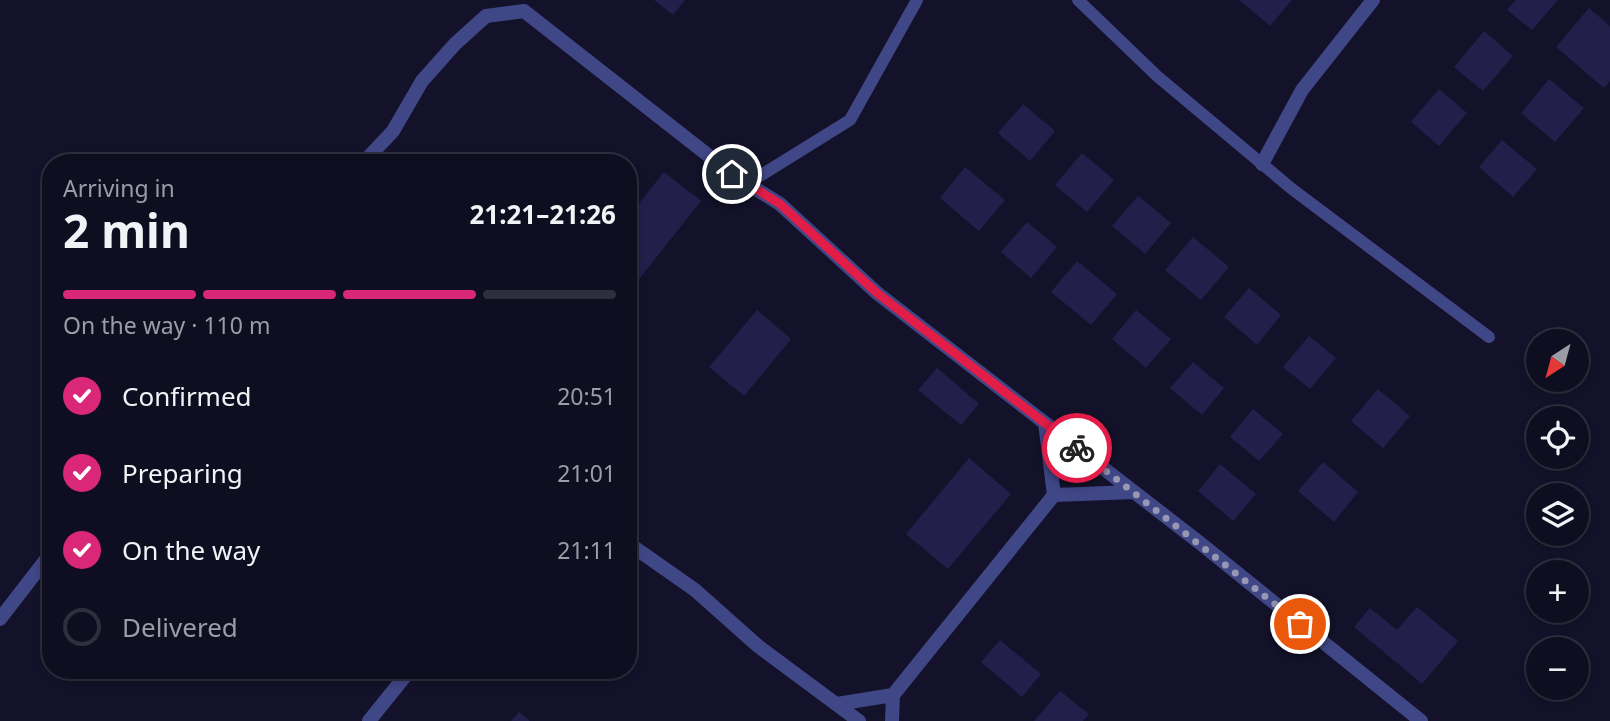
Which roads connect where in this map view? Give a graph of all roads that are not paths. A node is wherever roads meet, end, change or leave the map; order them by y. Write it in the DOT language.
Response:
graph roads {
  1 [pos="917,0"];
  2 [pos="1078,0"];
  3 [pos="1373,0"];
  4 [pos="371,154"];
  5 [pos="1262,164"];
  6 [pos="747,184"];
  7 [pos="1489,337"];
  8 [pos="1045,423"];
  9 [pos="1134,492"];
  10 [pos="1054,495"];
  11 [pos="637,549"];
  12 [pos="42,565"];
  13 [pos="0,619"];
  14 [pos="403,679"];
  15 [pos="893,695"];
  16 [pos="837,704"];
  17 [pos="369,721"];
  18 [pos="859,721"];
  19 [pos="892,721"];
  20 [pos="1421,721"];
  1 -- 6 [label="lane"];
  2 -- 5 [label="lane"];
  3 -- 5 [label="street"];
  4 -- 6 [label="street"];
  5 -- 7 [label="lane"];
  6 -- 8 [label="street"];
  8 -- 9 [label="street"];
  8 -- 10 [label="street"];
  9 -- 10 [label="street"];
  9 -- 20 [label="street"];
  10 -- 15 [label="street"];
  11 -- 16 [label="street"];
  12 -- 13 [label="street"];
  14 -- 17 [label="street"];
  15 -- 16 [label="street"];
  15 -- 19 [label="street"];
  16 -- 18 [label="street"];
}
